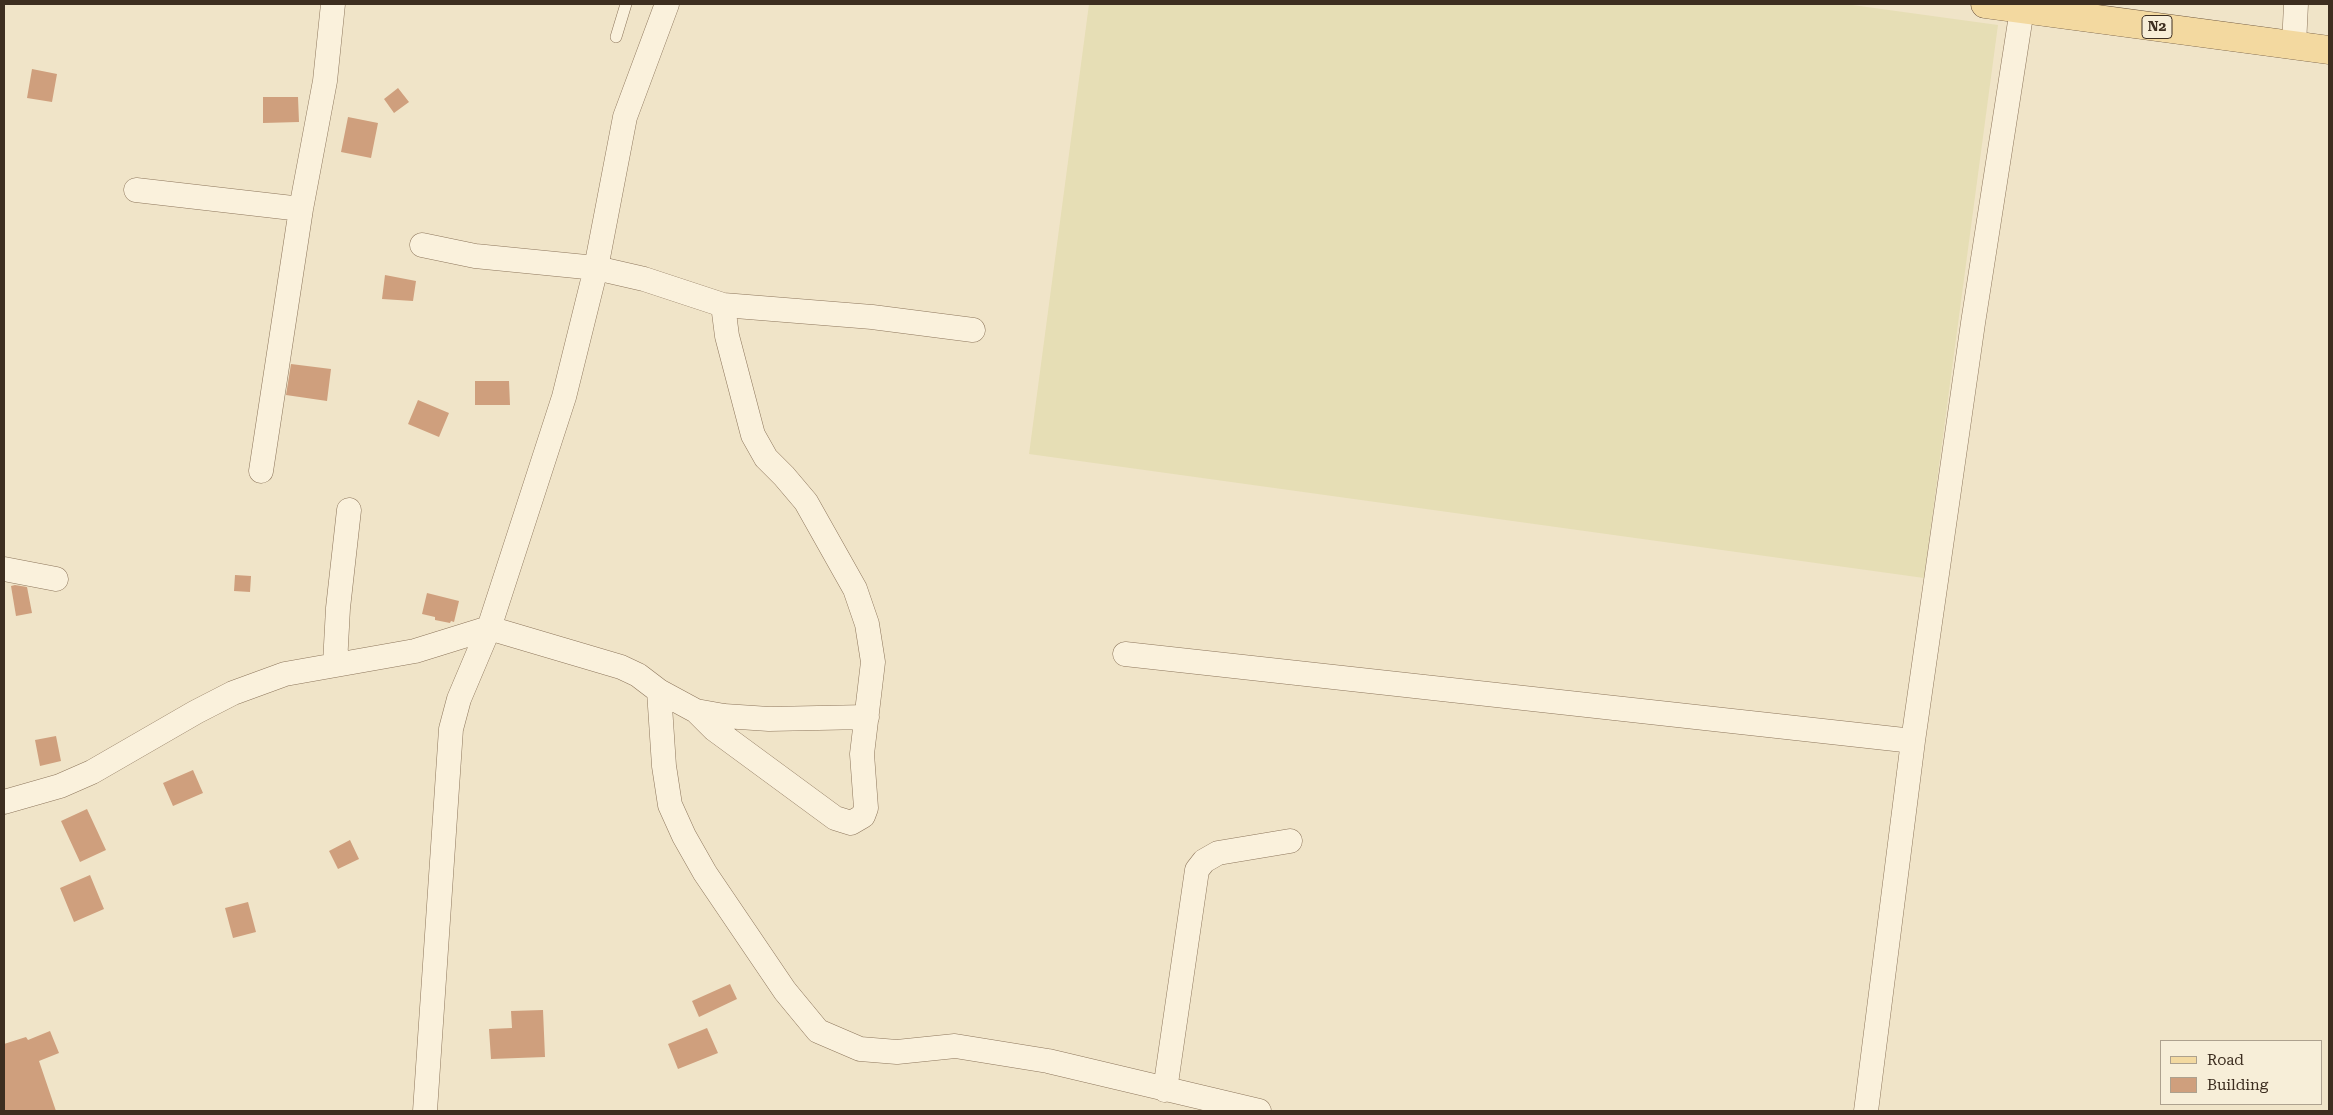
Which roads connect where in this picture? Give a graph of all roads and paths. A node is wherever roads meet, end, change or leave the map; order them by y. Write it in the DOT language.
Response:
graph roads {
  1 [pos="333,4"];
  2 [pos="626,4"];
  3 [pos="667,4"];
  4 [pos="1985,4"];
  5 [pos="2296,4"];
  6 [pos="2022,9"];
  7 [pos="616,37"];
  8 [pos="2294,45"];
  9 [pos="2329,50"];
  10 [pos="136,190"];
  11 [pos="301,209"];
  12 [pos="422,245"];
  13 [pos="596,268"];
  14 [pos="723,305"];
  15 [pos="973,330"];
  16 [pos="261,471"];
  17 [pos="349,510"];
  18 [pos="4,569"];
  19 [pos="56,579"];
  20 [pos="489,628"];
  21 [pos="1124,654"];
  22 [pos="335,664"];
  23 [pos="659,692"];
  24 [pos="696,711"];
  25 [pos="867,716"];
  26 [pos="1913,741"];
  27 [pos="4,802"];
  28 [pos="1290,841"];
  29 [pos="1165,1090"];
  30 [pos="425,1111"];
  31 [pos="1259,1111"];
  32 [pos="1866,1111"];
  1 -- 11 [label="street"];
  2 -- 7 [label="lane"];
  3 -- 13 [label="street"];
  4 -- 6 [label="main road, N2"];
  5 -- 8 [label="street"];
  6 -- 8 [label="main road, N2"];
  6 -- 26 [label="street"];
  8 -- 9 [label="main road, N2"];
  10 -- 11 [label="street"];
  11 -- 16 [label="street"];
  12 -- 13 [label="street"];
  13 -- 14 [label="street"];
  13 -- 20 [label="street"];
  14 -- 15 [label="street"];
  14 -- 25 [label="street"];
  17 -- 22 [label="street"];
  18 -- 19 [label="street"];
  20 -- 22 [label="street"];
  20 -- 23 [label="street"];
  20 -- 30 [label="street"];
  21 -- 26 [label="street"];
  22 -- 27 [label="street"];
  23 -- 24 [label="street"];
  23 -- 29 [label="street"];
  24 -- 25 [label="street"];
  24 -- 25 [label="street"];
  26 -- 32 [label="street"];
  28 -- 29 [label="street"];
  29 -- 31 [label="street"];
}
